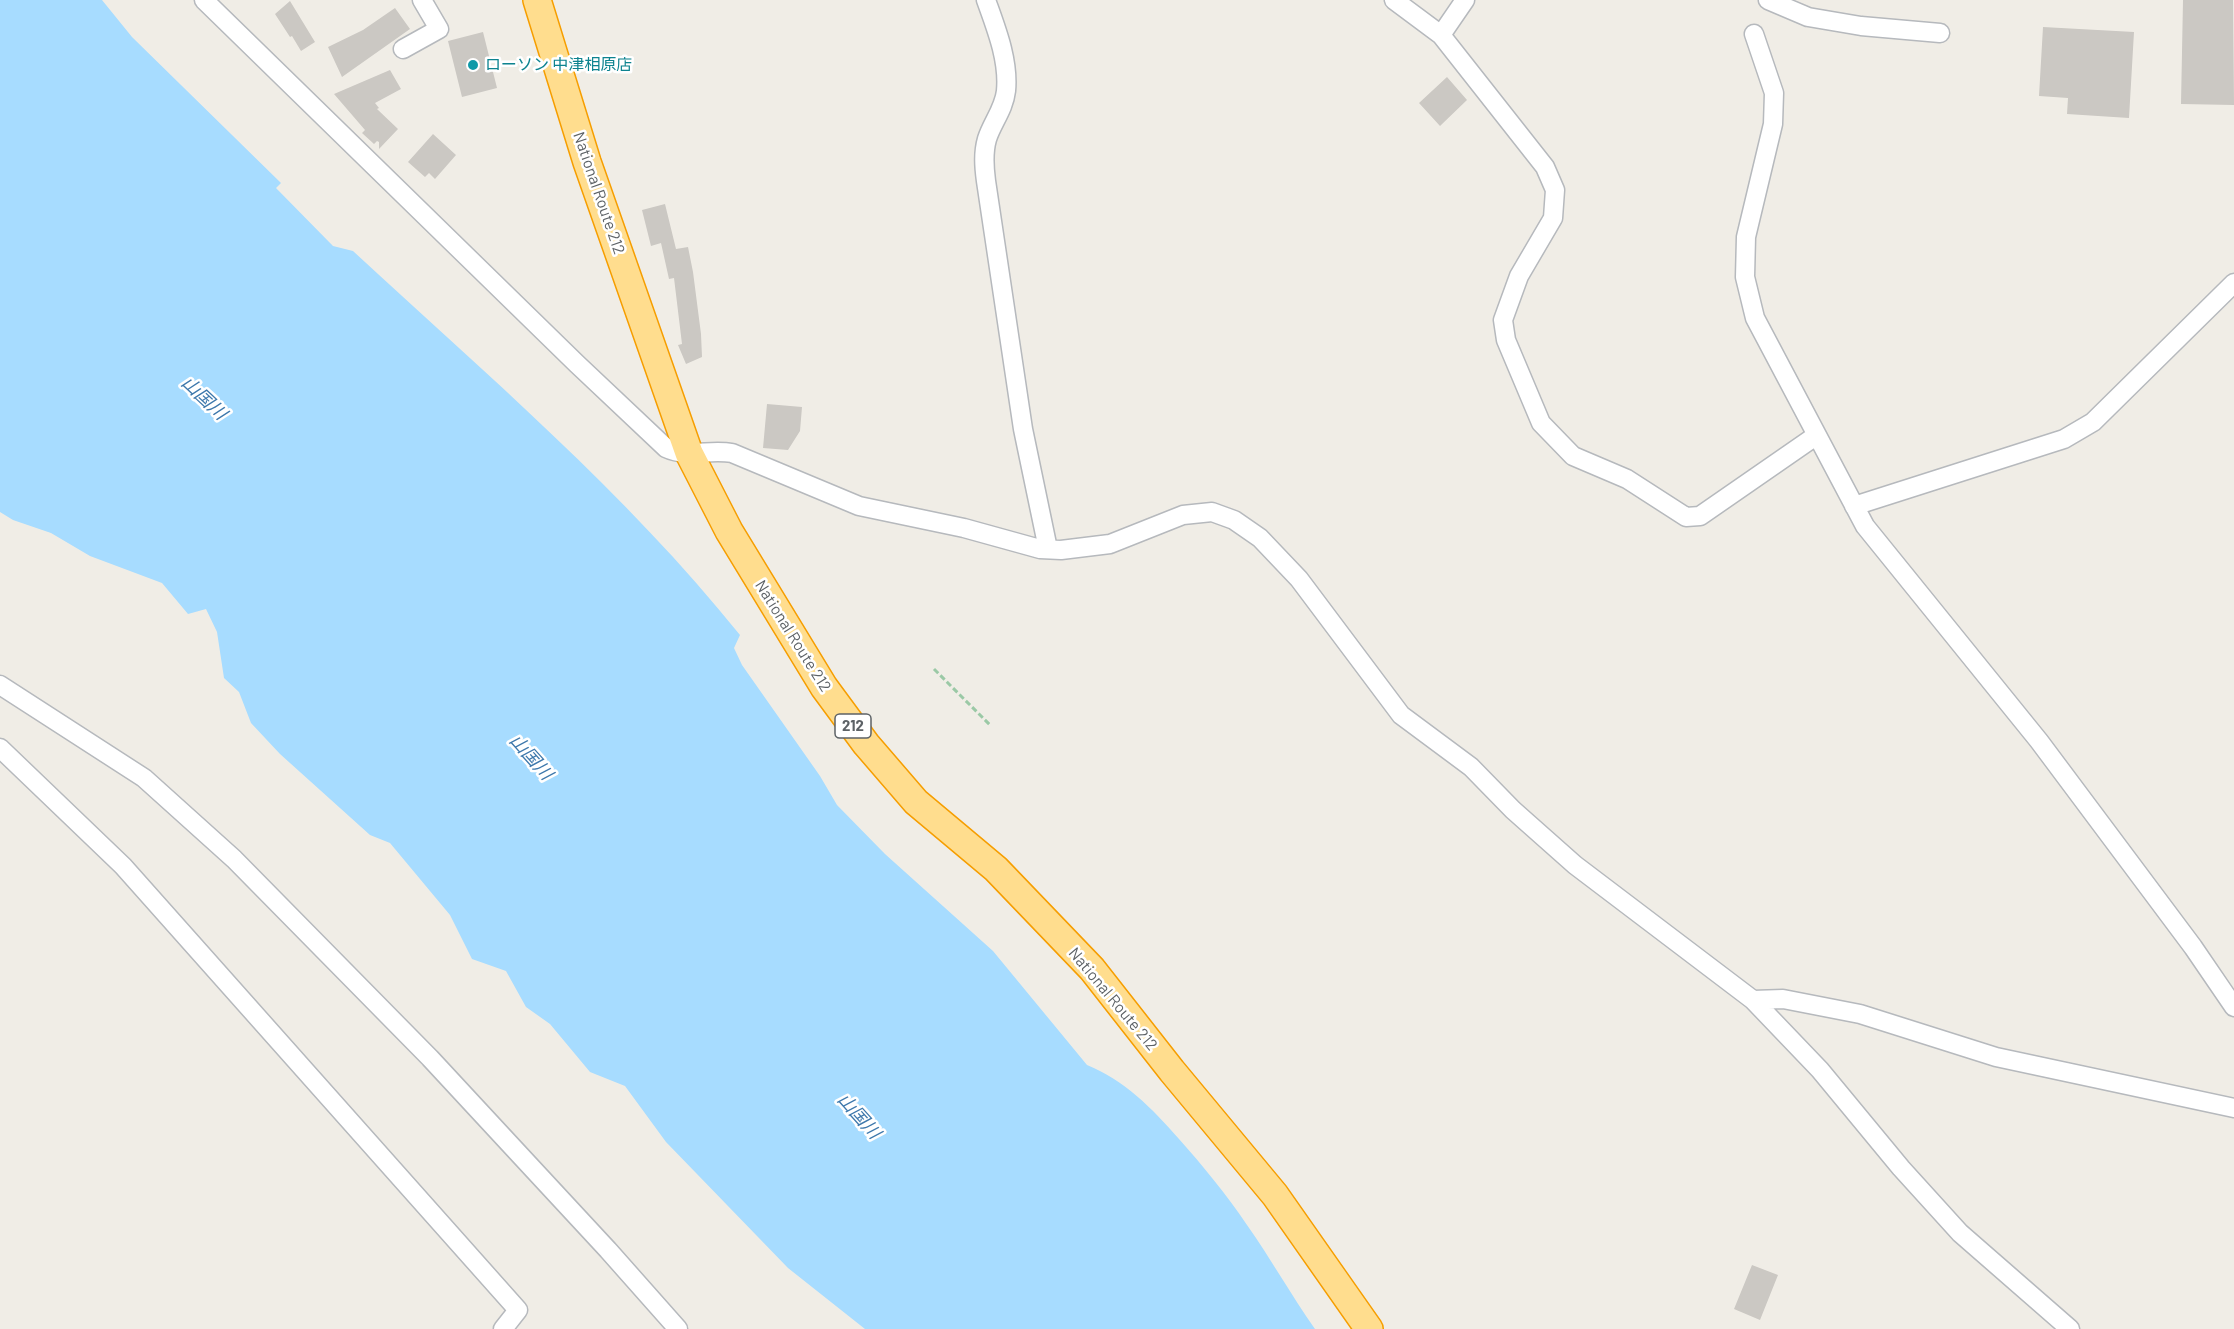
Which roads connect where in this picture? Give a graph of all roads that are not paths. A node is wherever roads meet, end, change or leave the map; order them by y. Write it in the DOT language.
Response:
graph roads {
  1 [pos="204,0"];
  2 [pos="422,0"];
  3 [pos="537,0"];
  4 [pos="986,0"];
  5 [pos="1394,0"];
  6 [pos="1465,0"];
  7 [pos="1768,0"];
  8 [pos="1940,33"];
  9 [pos="1754,34"];
  10 [pos="1441,35"];
  11 [pos="403,49"];
  12 [pos="2234,283"];
  13 [pos="1817,435"];
  14 [pos="689,453"];
  15 [pos="1854,506"];
  16 [pos="1048,549"];
  17 [pos="0,685"];
  18 [pos="0,748"];
  19 [pos="1753,1000"];
  20 [pos="2234,1007"];
  21 [pos="2234,1108"];
  22 [pos="504,1329"];
  23 [pos="678,1329"];
  24 [pos="1369,1329"];
  25 [pos="2070,1329"];
  1 -- 14 [label="street"];
  2 -- 11 [label="street"];
  3 -- 14 [label="highway, National Route 212 / 212"];
  4 -- 16 [label="street"];
  5 -- 10 [label="street"];
  6 -- 10 [label="street"];
  7 -- 8 [label="street"];
  9 -- 13 [label="street"];
  10 -- 13 [label="street"];
  12 -- 15 [label="street"];
  13 -- 15 [label="street"];
  14 -- 16 [label="street"];
  14 -- 24 [label="highway, National Route 212 / 212"];
  15 -- 20 [label="street"];
  16 -- 19 [label="street"];
  17 -- 23 [label="street"];
  18 -- 22 [label="street"];
  19 -- 21 [label="street"];
  19 -- 25 [label="street"];
}
